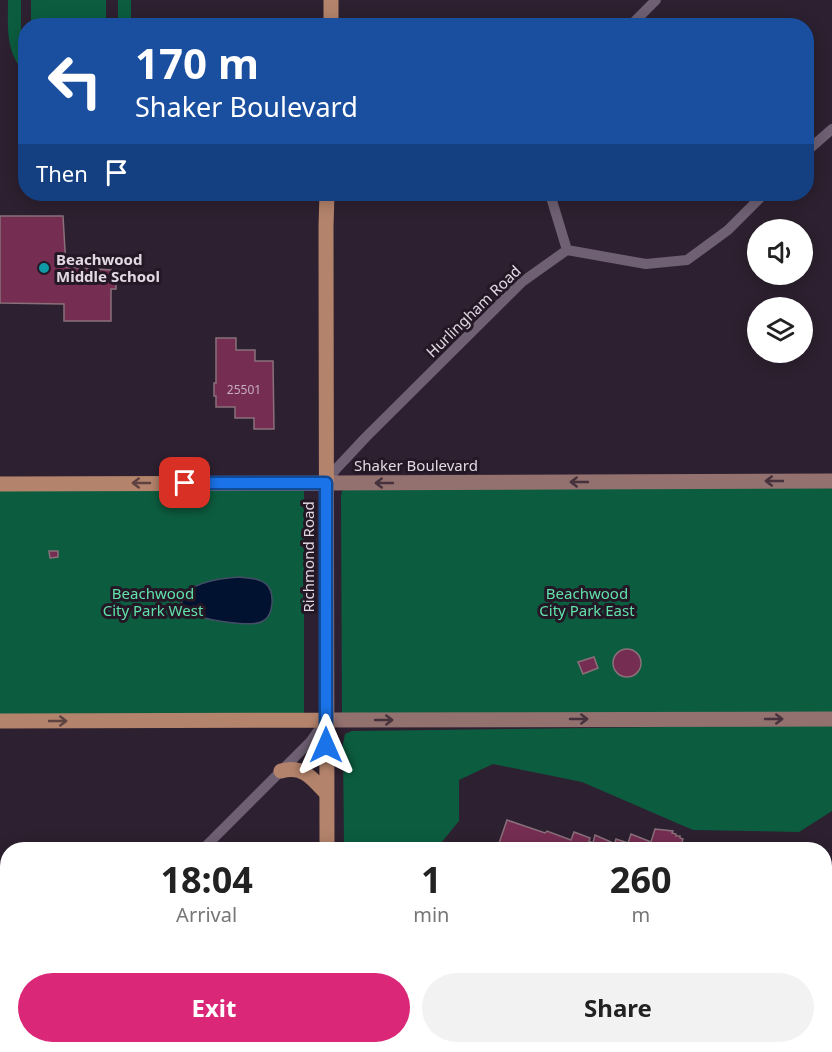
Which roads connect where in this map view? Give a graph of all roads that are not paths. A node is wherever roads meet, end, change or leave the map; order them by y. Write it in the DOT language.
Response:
graph roads {
  1 [pos="331,0"];
  2 [pos="656,0"];
  3 [pos="331,18"];
  4 [pos="638,18"];
  5 [pos="832,129"];
  6 [pos="814,145"];
  7 [pos="327,201"];
  8 [pos="552,201"];
  9 [pos="757,201"];
  10 [pos="567,250"];
  11 [pos="832,481"];
  12 [pos="326,483"];
  13 [pos="0,484"];
  14 [pos="832,719"];
  15 [pos="326,720"];
  16 [pos="0,721"];
  17 [pos="281,771"];
  18 [pos="326,793"];
  19 [pos="210,842"];
  20 [pos="327,842"];
  1 -- 3 [label="main road"];
  2 -- 4 [label="street"];
  5 -- 6 [label="street"];
  7 -- 12 [label="main road, Richmond Road"];
  8 -- 10 [label="street"];
  9 -- 10 [label="street"];
  10 -- 12 [label="street, Hurlingham Road"];
  11 -- 12 [label="main road, Shaker Boulevard, one-way"];
  12 -- 13 [label="main road, Shaker Boulevard, one-way"];
  12 -- 15 [label="main road, Richmond Road"];
  15 -- 14 [label="main road, one-way"];
  16 -- 15 [label="main road, one-way"];
  15 -- 17 [label="street"];
  15 -- 18 [label="main road, Richmond Road"];
  17 -- 18 [label="main road"];
  17 -- 19 [label="street"];
  18 -- 20 [label="main road, Richmond Road"];
}
